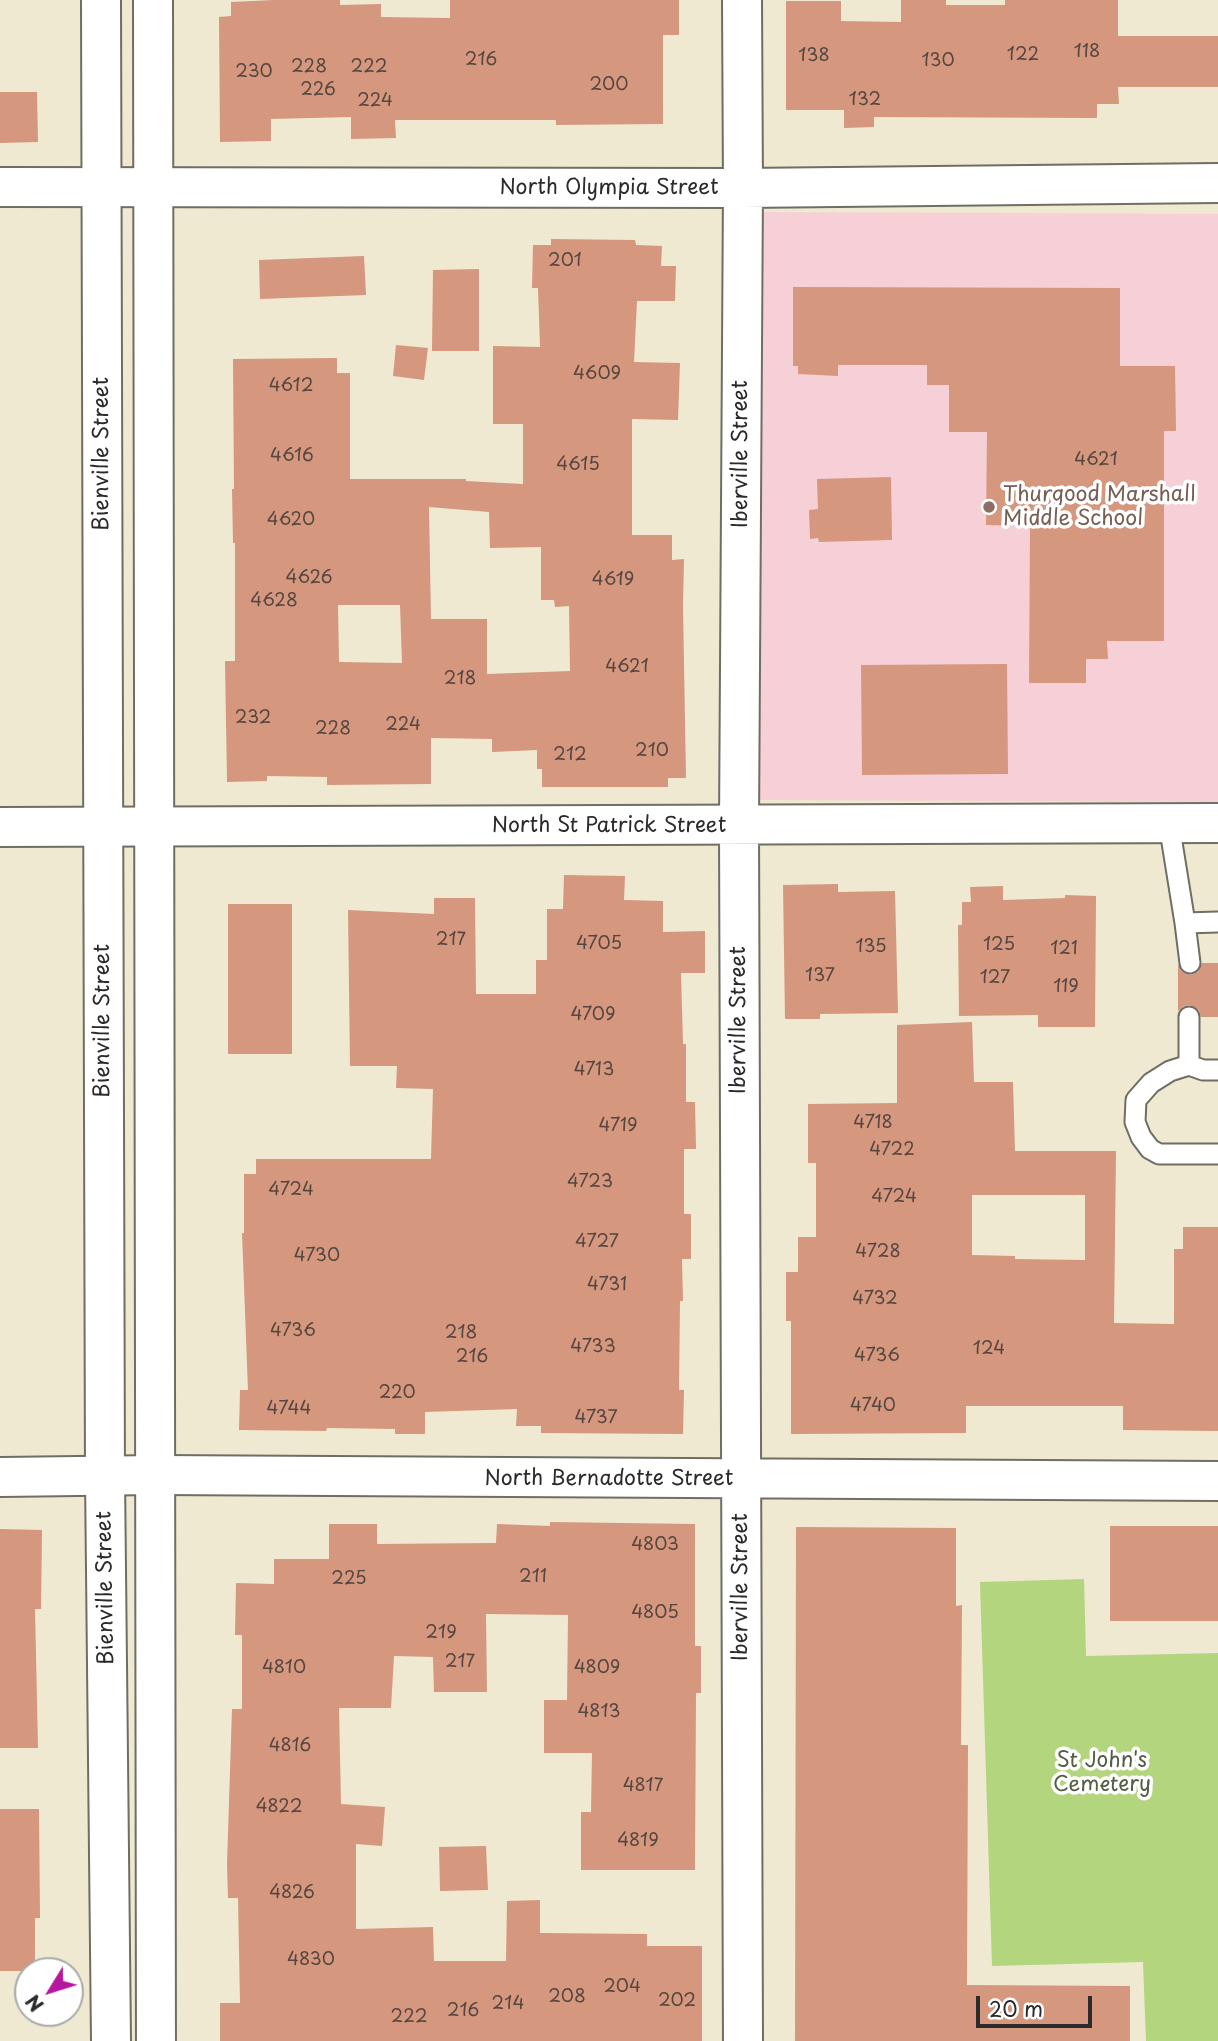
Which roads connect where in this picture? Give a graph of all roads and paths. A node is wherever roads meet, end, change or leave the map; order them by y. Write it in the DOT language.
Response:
graph roads {
  1 [pos="101,0"];
  2 [pos="153,0"];
  3 [pos="741,0"];
  4 [pos="1218,183"];
  5 [pos="0,187"];
  6 [pos="101,187"];
  7 [pos="153,187"];
  8 [pos="743,188"];
  9 [pos="1218,823"];
  10 [pos="1169,824"];
  11 [pos="738,825"];
  12 [pos="0,827"];
  13 [pos="103,828"];
  14 [pos="154,828"];
  15 [pos="1218,922"];
  16 [pos="1185,923"];
  17 [pos="1190,963"];
  18 [pos="1189,1017"];
  19 [pos="1189,1065"];
  20 [pos="1218,1070"];
  21 [pos="1218,1154"];
  22 [pos="156,1475"];
  23 [pos="105,1476"];
  24 [pos="0,1477"];
  25 [pos="741,1480"];
  26 [pos="1218,1481"];
  27 [pos="111,2041"];
  28 [pos="156,2041"];
  29 [pos="743,2041"];
  1 -- 6 [label="street, Bienville Street"];
  2 -- 7 [label="street"];
  3 -- 8 [label="street, Iberville Street"];
  4 -- 8 [label="street, North Olympia Street"];
  5 -- 6 [label="street, North Olympia Street"];
  6 -- 7 [label="street, North Olympia Street"];
  6 -- 13 [label="street, Bienville Street"];
  7 -- 8 [label="street, North Olympia Street"];
  7 -- 14 [label="street"];
  8 -- 11 [label="street, Iberville Street"];
  9 -- 10 [label="street, North St Patrick Street"];
  10 -- 11 [label="street, North St Patrick Street"];
  10 -- 16 [label="lane"];
  11 -- 14 [label="street, North St Patrick Street"];
  11 -- 25 [label="street, Iberville Street"];
  12 -- 13 [label="street, North St Patrick Street"];
  13 -- 14 [label="street, North St Patrick Street"];
  13 -- 23 [label="street, Bienville Street"];
  14 -- 22 [label="street"];
  15 -- 16 [label="lane"];
  16 -- 17 [label="lane"];
  18 -- 19 [label="lane"];
  19 -- 20 [label="lane"];
  19 -- 21 [label="lane"];
  22 -- 23 [label="street, North Bernadotte Street"];
  22 -- 25 [label="street, North Bernadotte Street"];
  22 -- 28 [label="street"];
  23 -- 24 [label="street, North Bernadotte Street"];
  23 -- 27 [label="street, Bienville Street"];
  25 -- 26 [label="street, North Bernadotte Street"];
  25 -- 29 [label="street, Iberville Street"];
}
